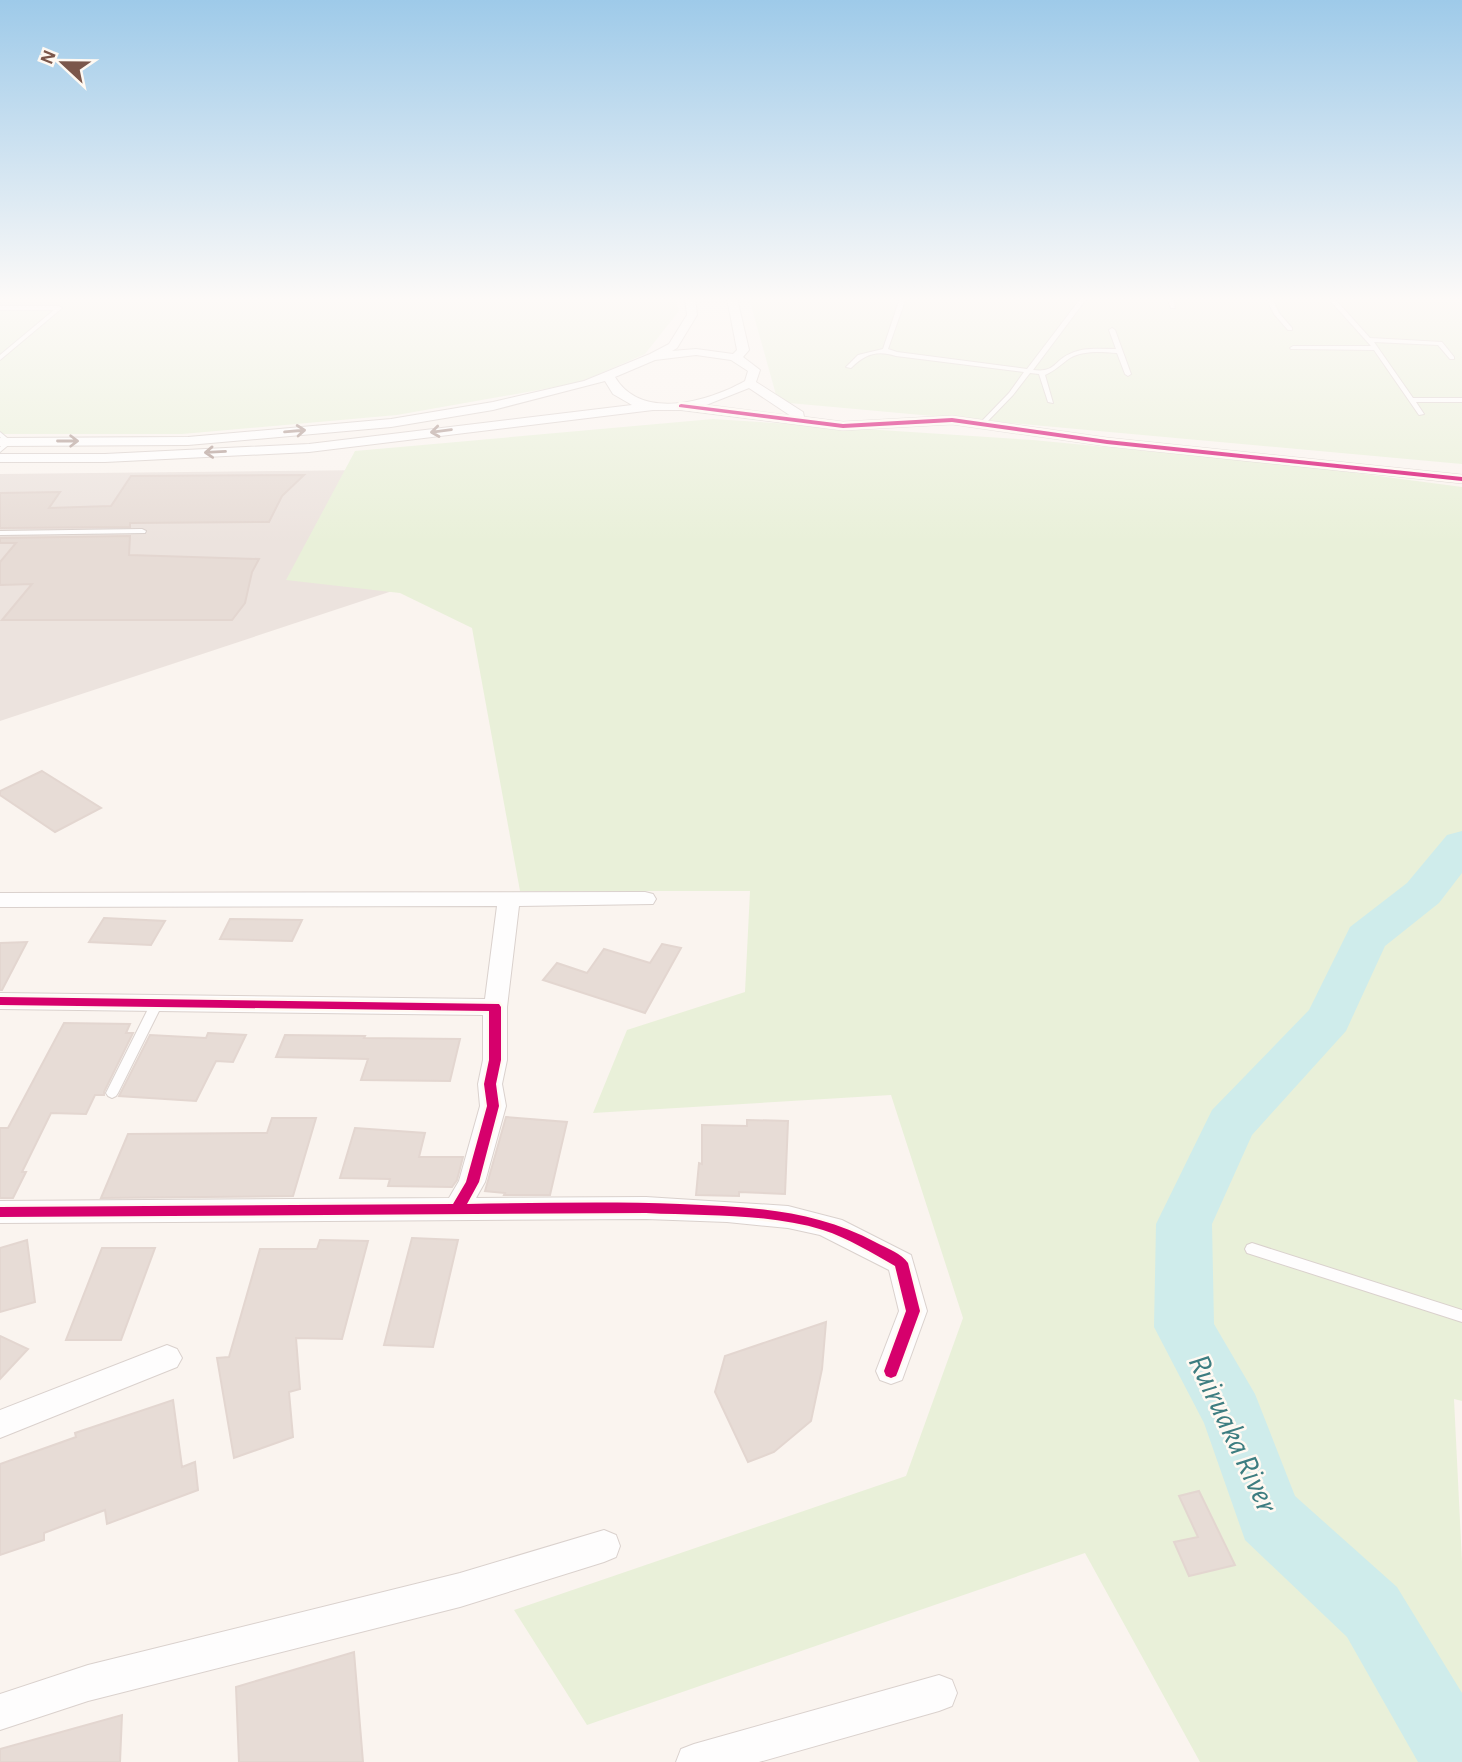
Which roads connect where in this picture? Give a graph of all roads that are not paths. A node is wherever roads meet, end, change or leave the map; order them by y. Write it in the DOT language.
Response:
graph roads {
  1 [pos="597,380"];
  2 [pos="609,380"];
  3 [pos="1019,380"];
  4 [pos="1044,380"];
  5 [pos="1398,380"];
  6 [pos="750,383"];
  7 [pos="1411,400"];
  8 [pos="1462,400"];
  9 [pos="1051,402"];
  10 [pos="655,406"];
  11 [pos="681,406"];
  12 [pos="1421,414"];
  13 [pos="813,423"];
  14 [pos="982,424"];
  15 [pos="2,442"];
  16 [pos="0,458"];
  17 [pos="1462,479"];
  18 [pos="142,531"];
  19 [pos="0,533"];
  20 [pos="645,899"];
  21 [pos="0,900"];
  22 [pos="509,900"];
  23 [pos="0,1001"];
  24 [pos="157,1003"];
  25 [pos="495,1007"];
  26 [pos="112,1093"];
  27 [pos="457,1209"];
  28 [pos="0,1212"];
  29 [pos="1252,1250"];
  30 [pos="1462,1316"];
  31 [pos="167,1359"];
  32 [pos="891,1371"];
  33 [pos="0,1424"];
  34 [pos="604,1546"];
  35 [pos="939,1693"];
  36 [pos="0,1712"];
  37 [pos="694,1762"];
  15 -- 1 [label="street, one-way"];
  2 -- 10 [label="street"];
  3 -- 14 [label="lane"];
  4 -- 9 [label="lane"];
  5 -- 7 [label="lane"];
  6 -- 11 [label="street"];
  6 -- 13 [label="street"];
  7 -- 8 [label="lane"];
  7 -- 12 [label="lane"];
  10 -- 11 [label="street"];
  10 -- 16 [label="street, one-way"];
  11 -- 13 [label="street"];
  13 -- 14 [label="street"];
  14 -- 17 [label="street"];
  18 -- 19 [label="lane"];
  20 -- 22 [label="street"];
  21 -- 22 [label="street"];
  22 -- 25 [label="street"];
  23 -- 24 [label="street"];
  24 -- 25 [label="street"];
  24 -- 26 [label="lane"];
  25 -- 27 [label="street"];
  27 -- 28 [label="street"];
  27 -- 32 [label="street"];
  29 -- 30 [label="lane"];
  31 -- 33 [label="street"];
  34 -- 36 [label="street"];
  35 -- 37 [label="street"];
}
